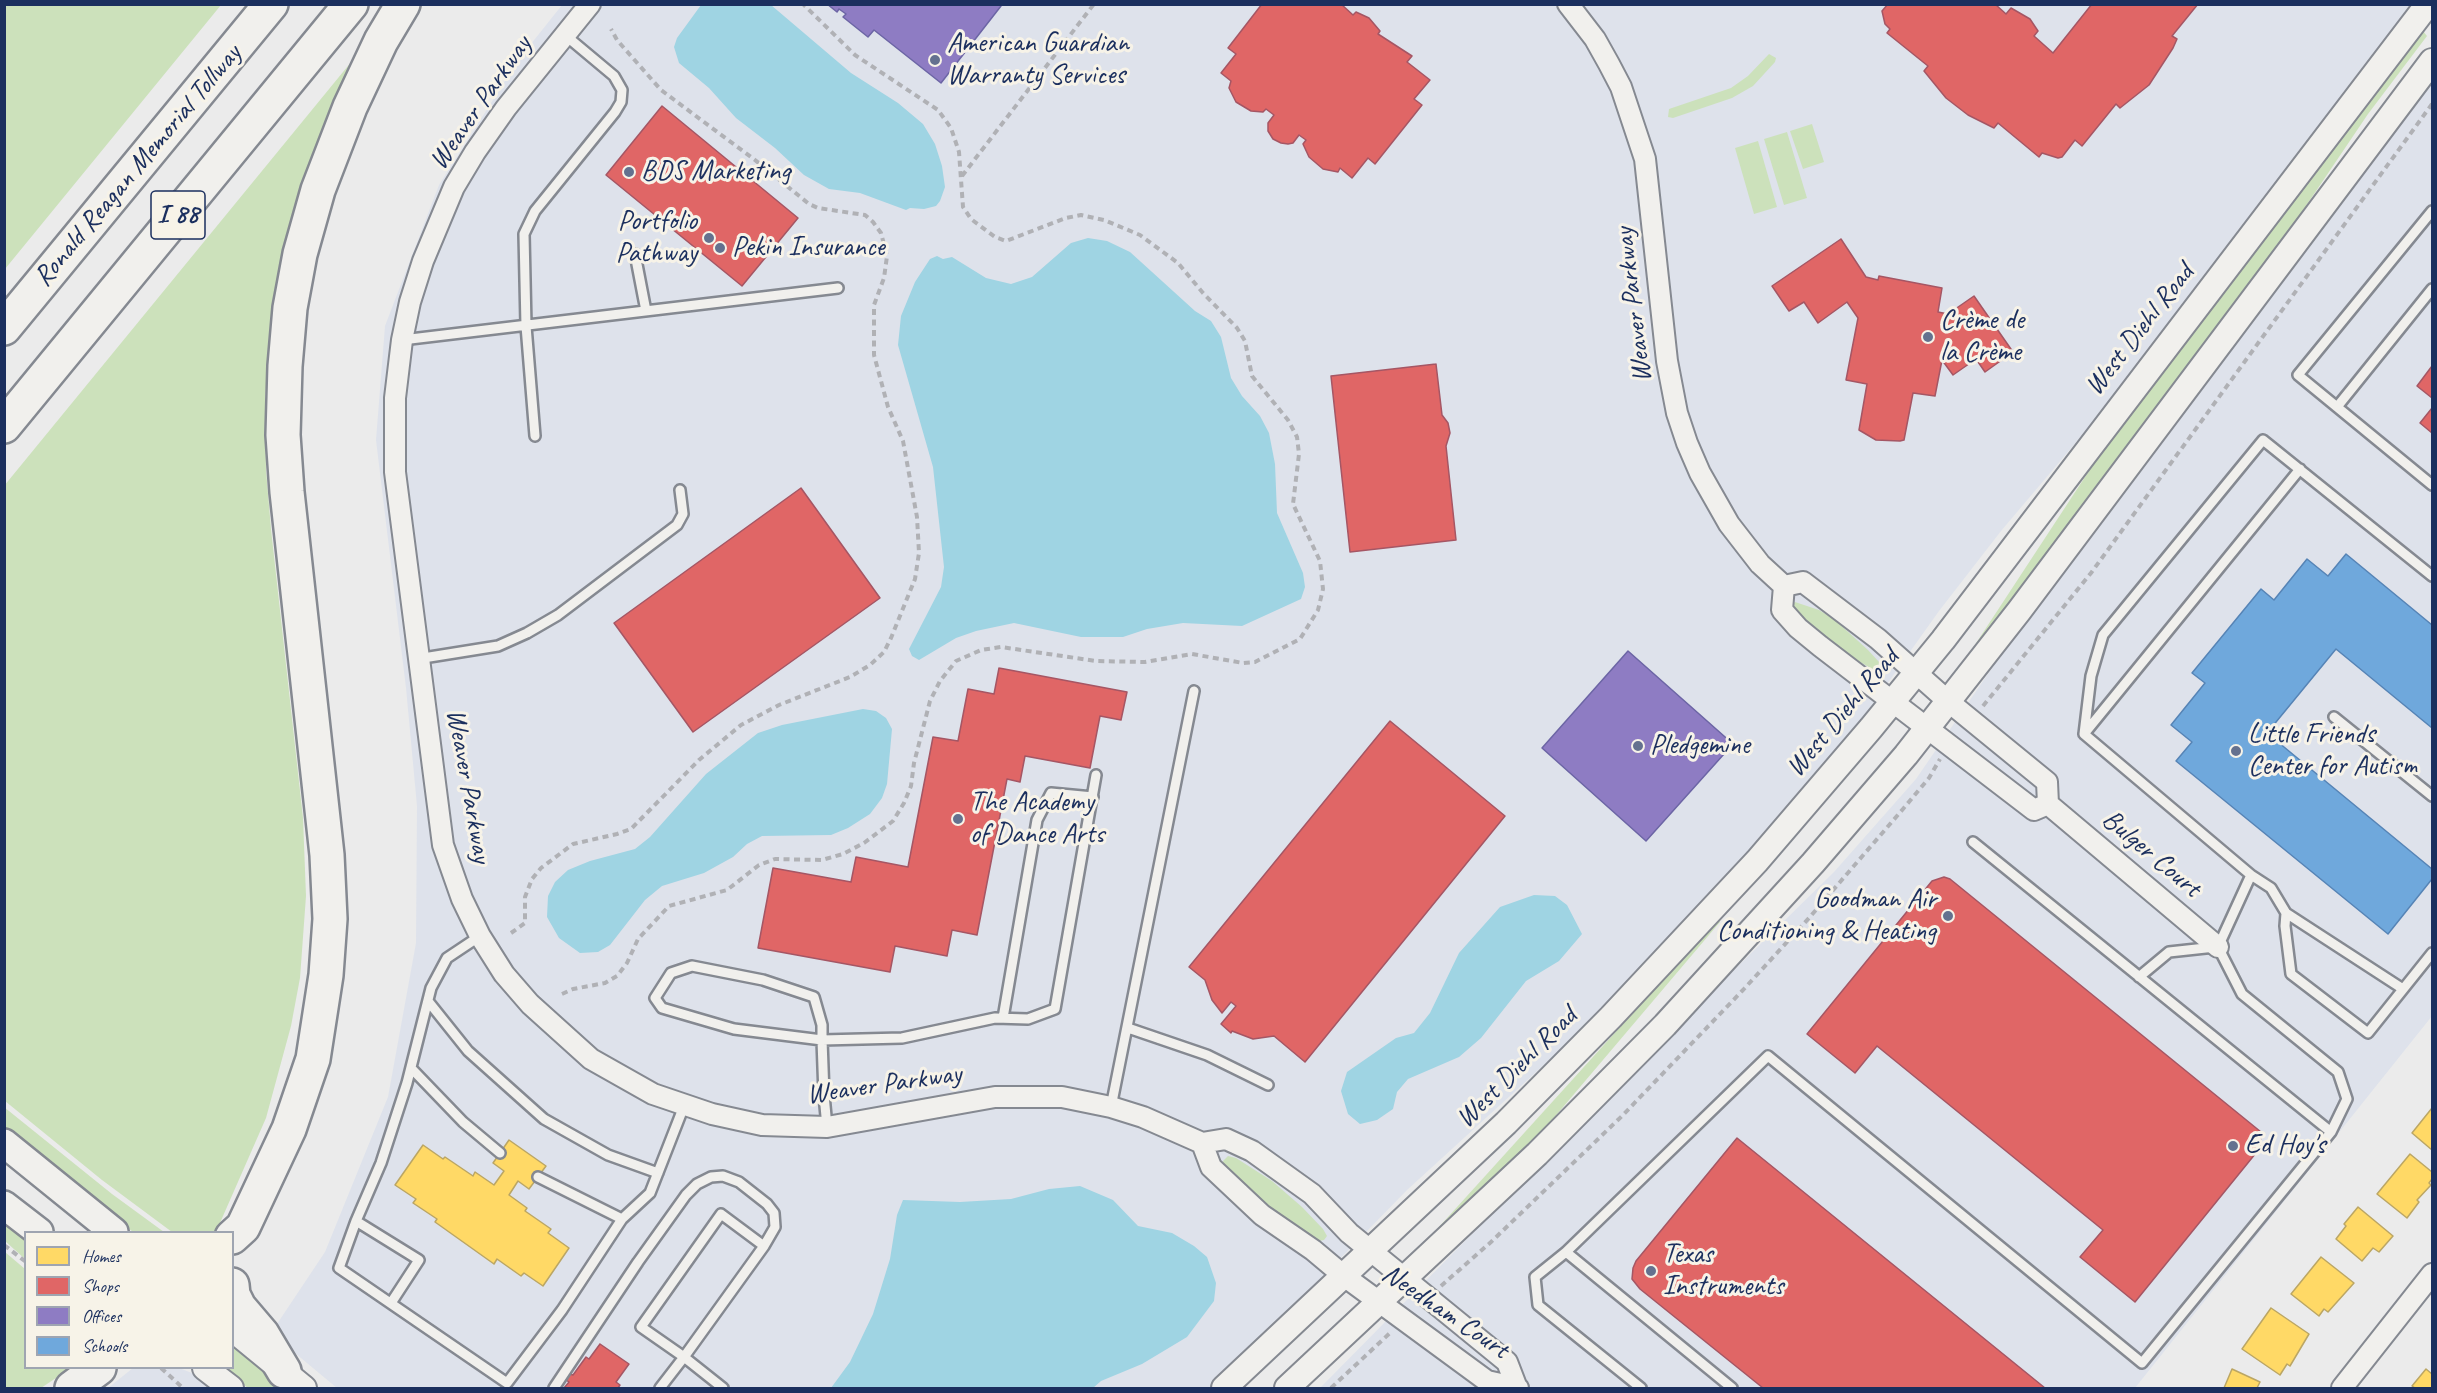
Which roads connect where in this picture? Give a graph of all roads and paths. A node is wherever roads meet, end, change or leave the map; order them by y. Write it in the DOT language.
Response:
graph roads {
  1 [pos="272,4"];
  2 [pos="351,4"];
  3 [pos="403,4"];
  4 [pos="590,4"];
  5 [pos="803,4"];
  6 [pos="1094,4"];
  7 [pos="1568,4"];
  8 [pos="2428,4"];
  9 [pos="610,29"];
  10 [pos="565,35"];
  11 [pos="2433,61"];
  12 [pos="2433,104"];
  13 [pos="962,176"];
  14 [pos="2433,211"];
  15 [pos="635,254"];
  16 [pos="838,288"];
  17 [pos="2433,289"];
  18 [pos="646,311"];
  19 [pos="526,326"];
  20 [pos="4,328"];
  21 [pos="402,340"];
  22 [pos="2337,407"];
  23 [pos="4,426"];
  24 [pos="535,436"];
  25 [pos="2300,469"];
  26 [pos="2433,485"];
  27 [pos="680,490"];
  28 [pos="2433,576"];
  29 [pos="1784,586"];
  30 [pos="417,659"];
  31 [pos="1915,673"];
  32 [pos="1996,690"];
  33 [pos="1194,691"];
  34 [pos="1893,701"];
  35 [pos="1949,702"];
  36 [pos="2334,717"];
  37 [pos="1928,728"];
  38 [pos="2084,734"];
  39 [pos="1096,776"];
  40 [pos="1929,778"];
  41 [pos="2433,796"];
  42 [pos="1093,797"];
  43 [pos="2048,804"];
  44 [pos="1973,842"];
  45 [pos="2251,875"];
  46 [pos="2286,913"];
  47 [pos="511,933"];
  48 [pos="480,936"];
  49 [pos="2218,947"];
  50 [pos="2433,953"];
  51 [pos="2139,977"];
  52 [pos="2403,989"];
  53 [pos="562,994"];
  54 [pos="428,1001"];
  55 [pos="1003,1018"];
  56 [pos="1128,1028"];
  57 [pos="822,1040"];
  58 [pos="411,1068"];
  59 [pos="1268,1085"];
  60 [pos="684,1106"];
  61 [pos="1111,1107"];
  62 [pos="827,1127"];
  63 [pos="2331,1132"];
  64 [pos="4,1143"];
  65 [pos="1202,1143"];
  66 [pos="500,1152"];
  67 [pos="658,1173"];
  68 [pos="538,1177"];
  69 [pos="4,1205"];
  70 [pos="622,1219"];
  71 [pos="356,1221"];
  72 [pos="36,1231"];
  73 [pos="112,1231"];
  74 [pos="238,1232"];
  75 [pos="4,1245"];
  76 [pos="764,1246"];
  77 [pos="1370,1251"];
  78 [pos="1566,1252"];
  79 [pos="24,1260"];
  80 [pos="234,1261"];
  81 [pos="2433,1274"];
  82 [pos="1344,1276"];
  83 [pos="1404,1277"];
  84 [pos="234,1297"];
  85 [pos="1428,1298"];
  86 [pos="1378,1302"];
  87 [pos="391,1303"];
  88 [pos="1404,1320"];
  89 [pos="234,1331"];
  90 [pos="684,1358"];
  91 [pos="98,1369"];
  92 [pos="162,1369"];
  93 [pos="206,1369"];
  94 [pos="294,1380"];
  95 [pos="1518,1388"];
  96 [pos="72,1389"];
  97 [pos="183,1389"];
  98 [pos="231,1389"];
  99 [pos="554,1389"];
  100 [pos="660,1389"];
  101 [pos="723,1389"];
  102 [pos="1224,1389"];
  103 [pos="1287,1389"];
  104 [pos="1330,1389"];
  105 [pos="1641,1389"];
  106 [pos="1732,1389"];
  107 [pos="2342,1389"];
  1 -- 20 [label="highway, Ronald Reagan Memorial Tollway / I 88"];
  2 -- 23 [label="highway, I 88"];
  3 -- 74 [label="highway"];
  4 -- 10 [label="street, Weaver Parkway"];
  5 -- 13 [label="path"];
  6 -- 13 [label="path"];
  7 -- 29 [label="street, Weaver Parkway"];
  8 -- 31 [label="street, West Diehl Road"];
  9 -- 47 [label="path"];
  10 -- 19 [label="lane"];
  10 -- 21 [label="street, Weaver Parkway"];
  11 -- 35 [label="street"];
  12 -- 32 [label="path"];
  13 -- 53 [label="path"];
  14 -- 22 [label="lane"];
  15 -- 18 [label="lane"];
  16 -- 18 [label="lane"];
  17 -- 22 [label="lane"];
  18 -- 19 [label="lane"];
  19 -- 21 [label="lane"];
  19 -- 24 [label="lane"];
  21 -- 30 [label="street, Weaver Parkway"];
  22 -- 26 [label="lane"];
  25 -- 28 [label="lane"];
  25 -- 38 [label="lane"];
  25 -- 38 [label="lane"];
  27 -- 30 [label="lane"];
  29 -- 31 [label="street"];
  29 -- 34 [label="street"];
  30 -- 48 [label="street, Weaver Parkway"];
  31 -- 34 [label="street, West Diehl Road"];
  31 -- 35 [label="street"];
  33 -- 56 [label="lane"];
  34 -- 37 [label="street"];
  34 -- 77 [label="street, West Diehl Road"];
  35 -- 37 [label="street"];
  35 -- 43 [label="street"];
  36 -- 41 [label="lane"];
  37 -- 43 [label="street"];
  37 -- 83 [label="street"];
  38 -- 45 [label="lane"];
  39 -- 42 [label="lane"];
  40 -- 85 [label="path"];
  42 -- 55 [label="lane"];
  42 -- 55 [label="lane"];
  43 -- 49 [label="street, Bulger Court"];
  44 -- 51 [label="lane"];
  45 -- 46 [label="lane"];
  45 -- 49 [label="lane"];
  46 -- 52 [label="lane"];
  46 -- 52 [label="lane"];
  48 -- 54 [label="lane"];
  48 -- 60 [label="street, Weaver Parkway"];
  49 -- 51 [label="lane"];
  49 -- 63 [label="lane"];
  50 -- 52 [label="lane"];
  51 -- 63 [label="lane"];
  54 -- 58 [label="lane"];
  54 -- 67 [label="lane"];
  55 -- 57 [label="lane"];
  56 -- 59 [label="lane"];
  56 -- 61 [label="lane"];
  57 -- 57 [label="lane"];
  57 -- 62 [label="lane"];
  58 -- 66 [label="lane"];
  58 -- 71 [label="lane"];
  60 -- 62 [label="street, Weaver Parkway"];
  60 -- 67 [label="lane"];
  61 -- 62 [label="street, Weaver Parkway"];
  61 -- 65 [label="street, Weaver Parkway"];
  63 -- 78 [label="lane"];
  64 -- 73 [label="main road"];
  65 -- 77 [label="street, Weaver Parkway"];
  65 -- 82 [label="street"];
  67 -- 70 [label="lane"];
  68 -- 70 [label="lane"];
  69 -- 72 [label="main road"];
  70 -- 87 [label="lane"];
  71 -- 87 [label="lane"];
  71 -- 87 [label="lane"];
  74 -- 80 [label="highway"];
  75 -- 79 [label="path"];
  76 -- 90 [label="lane"];
  76 -- 90 [label="lane"];
  76 -- 99 [label="lane"];
  77 -- 82 [label="street, West Diehl Road"];
  77 -- 83 [label="street, Needham Court"];
  78 -- 105 [label="lane"];
  78 -- 106 [label="lane"];
  81 -- 107 [label="street"];
  82 -- 86 [label="street, Needham Court"];
  82 -- 102 [label="street, West Diehl Road"];
  83 -- 85 [label="street, Needham Court"];
  83 -- 86 [label="street"];
  84 -- 94 [label="highway"];
  85 -- 95 [label="street, Needham Court"];
  86 -- 88 [label="street, Needham Court"];
  86 -- 103 [label="street"];
  88 -- 95 [label="street, Needham Court"];
  88 -- 104 [label="path"];
  89 -- 94 [label="street"];
  90 -- 100 [label="lane"];
  90 -- 101 [label="lane"];
  91 -- 96 [label="highway"];
  92 -- 97 [label="path"];
  93 -- 98 [label="street"];
}
